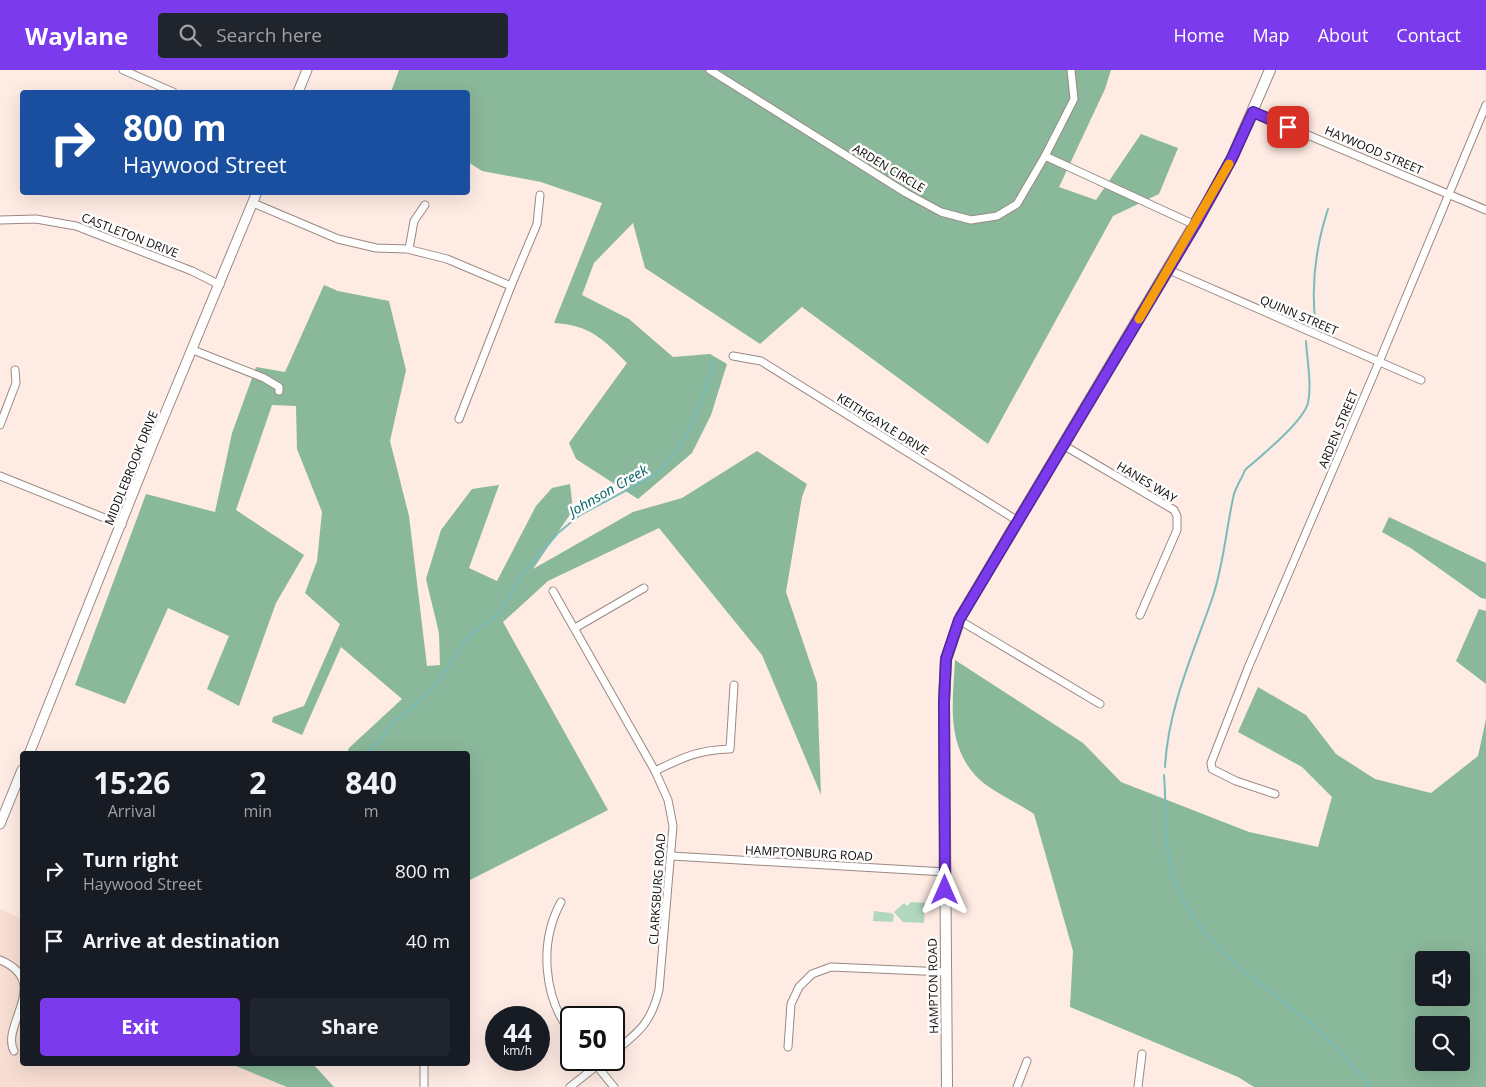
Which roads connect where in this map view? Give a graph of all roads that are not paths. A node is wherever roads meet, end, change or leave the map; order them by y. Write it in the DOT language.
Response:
graph roads {
  1 [pos="123,70"];
  2 [pos="307,70"];
  3 [pos="710,70"];
  4 [pos="1071,70"];
  5 [pos="1270,70"];
  6 [pos="168,90"];
  7 [pos="299,90"];
  8 [pos="1486,105"];
  9 [pos="1253,112"];
  10 [pos="1045,156"];
  11 [pos="1449,194"];
  12 [pos="256,195"];
  13 [pos="540,195"];
  14 [pos="253,203"];
  15 [pos="425,205"];
  16 [pos="1486,210"];
  17 [pos="0,220"];
  18 [pos="1195,225"];
  19 [pos="409,249"];
  20 [pos="1169,270"];
  21 [pos="220,284"];
  22 [pos="511,286"];
  23 [pos="193,350"];
  24 [pos="733,356"];
  25 [pos="1380,362"];
  26 [pos="14,370"];
  27 [pos="1422,380"];
  28 [pos="279,391"];
  29 [pos="459,418"];
  30 [pos="0,425"];
  31 [pos="1063,445"];
  32 [pos="0,476"];
  33 [pos="1018,521"];
  34 [pos="122,525"];
  35 [pos="644,588"];
  36 [pos="553,590"];
  37 [pos="1140,615"];
  38 [pos="959,620"];
  39 [pos="575,628"];
  40 [pos="734,685"];
  41 [pos="1100,704"];
  42 [pos="30,751"];
  43 [pos="655,771"];
  44 [pos="20,775"];
  45 [pos="1275,794"];
  46 [pos="0,824"];
  47 [pos="672,856"];
  48 [pos="945,872"];
  49 [pos="561,902"];
  50 [pos="0,960"];
  51 [pos="945,972"];
  52 [pos="20,980"];
  53 [pos="20,998"];
  54 [pos="560,1014"];
  55 [pos="625,1043"];
  56 [pos="788,1047"];
  57 [pos="14,1051"];
  58 [pos="1142,1054"];
  59 [pos="1027,1061"];
  60 [pos="424,1066"];
  61 [pos="586,1071"];
  62 [pos="601,1071"];
  63 [pos="424,1087"];
  64 [pos="570,1087"];
  65 [pos="614,1087"];
  66 [pos="946,1087"];
  67 [pos="1017,1087"];
  68 [pos="1138,1087"];
  1 -- 6 [label="street"];
  2 -- 7 [label="street"];
  3 -- 10 [label="street, ARDEN CIRCLE"];
  4 -- 10 [label="street, ARDEN CIRCLE"];
  5 -- 9 [label="main road, HAMPTON ROAD"];
  8 -- 11 [label="street, ARDEN STREET"];
  9 -- 11 [label="street, HAYWOOD STREET"];
  9 -- 18 [label="main road, HAMPTON ROAD"];
  10 -- 18 [label="street"];
  11 -- 16 [label="street, HAYWOOD STREET"];
  11 -- 25 [label="street, ARDEN STREET"];
  12 -- 14 [label="street, MIDDLEBROOK DRIVE"];
  13 -- 22 [label="street"];
  14 -- 19 [label="street"];
  14 -- 21 [label="street, MIDDLEBROOK DRIVE"];
  15 -- 19 [label="street"];
  17 -- 21 [label="street, CASTLETON DRIVE"];
  18 -- 20 [label="main road, HAMPTON ROAD"];
  19 -- 22 [label="street"];
  20 -- 25 [label="street, QUINN STREET"];
  20 -- 31 [label="main road, HAMPTON ROAD"];
  21 -- 23 [label="street, MIDDLEBROOK DRIVE"];
  22 -- 29 [label="street"];
  23 -- 28 [label="street"];
  23 -- 34 [label="street, MIDDLEBROOK DRIVE"];
  24 -- 33 [label="street, KEITHGAYLE DRIVE"];
  25 -- 27 [label="street, QUINN STREET"];
  25 -- 45 [label="street, ARDEN STREET"];
  26 -- 30 [label="street"];
  31 -- 33 [label="main road, HAMPTON ROAD"];
  31 -- 37 [label="street, HANES WAY"];
  32 -- 34 [label="street"];
  33 -- 38 [label="main road, HAMPTON ROAD"];
  34 -- 42 [label="street, MIDDLEBROOK DRIVE"];
  35 -- 39 [label="street"];
  36 -- 39 [label="street, CLARKSBURG ROAD"];
  38 -- 41 [label="street"];
  38 -- 48 [label="main road, HAMPTON ROAD"];
  39 -- 43 [label="street, CLARKSBURG ROAD"];
  40 -- 43 [label="street"];
  43 -- 47 [label="street, CLARKSBURG ROAD"];
  44 -- 46 [label="street"];
  47 -- 48 [label="street, HAMPTONBURG ROAD"];
  47 -- 55 [label="street, CLARKSBURG ROAD"];
  48 -- 51 [label="main road, HAMPTON ROAD"];
  49 -- 54 [label="street"];
  50 -- 52 [label="street"];
  51 -- 56 [label="street"];
  51 -- 66 [label="main road, HAMPTON ROAD"];
  53 -- 57 [label="street"];
  58 -- 68 [label="street"];
  59 -- 67 [label="street"];
  60 -- 63 [label="street"];
  61 -- 64 [label="street"];
  62 -- 65 [label="street"];
}
